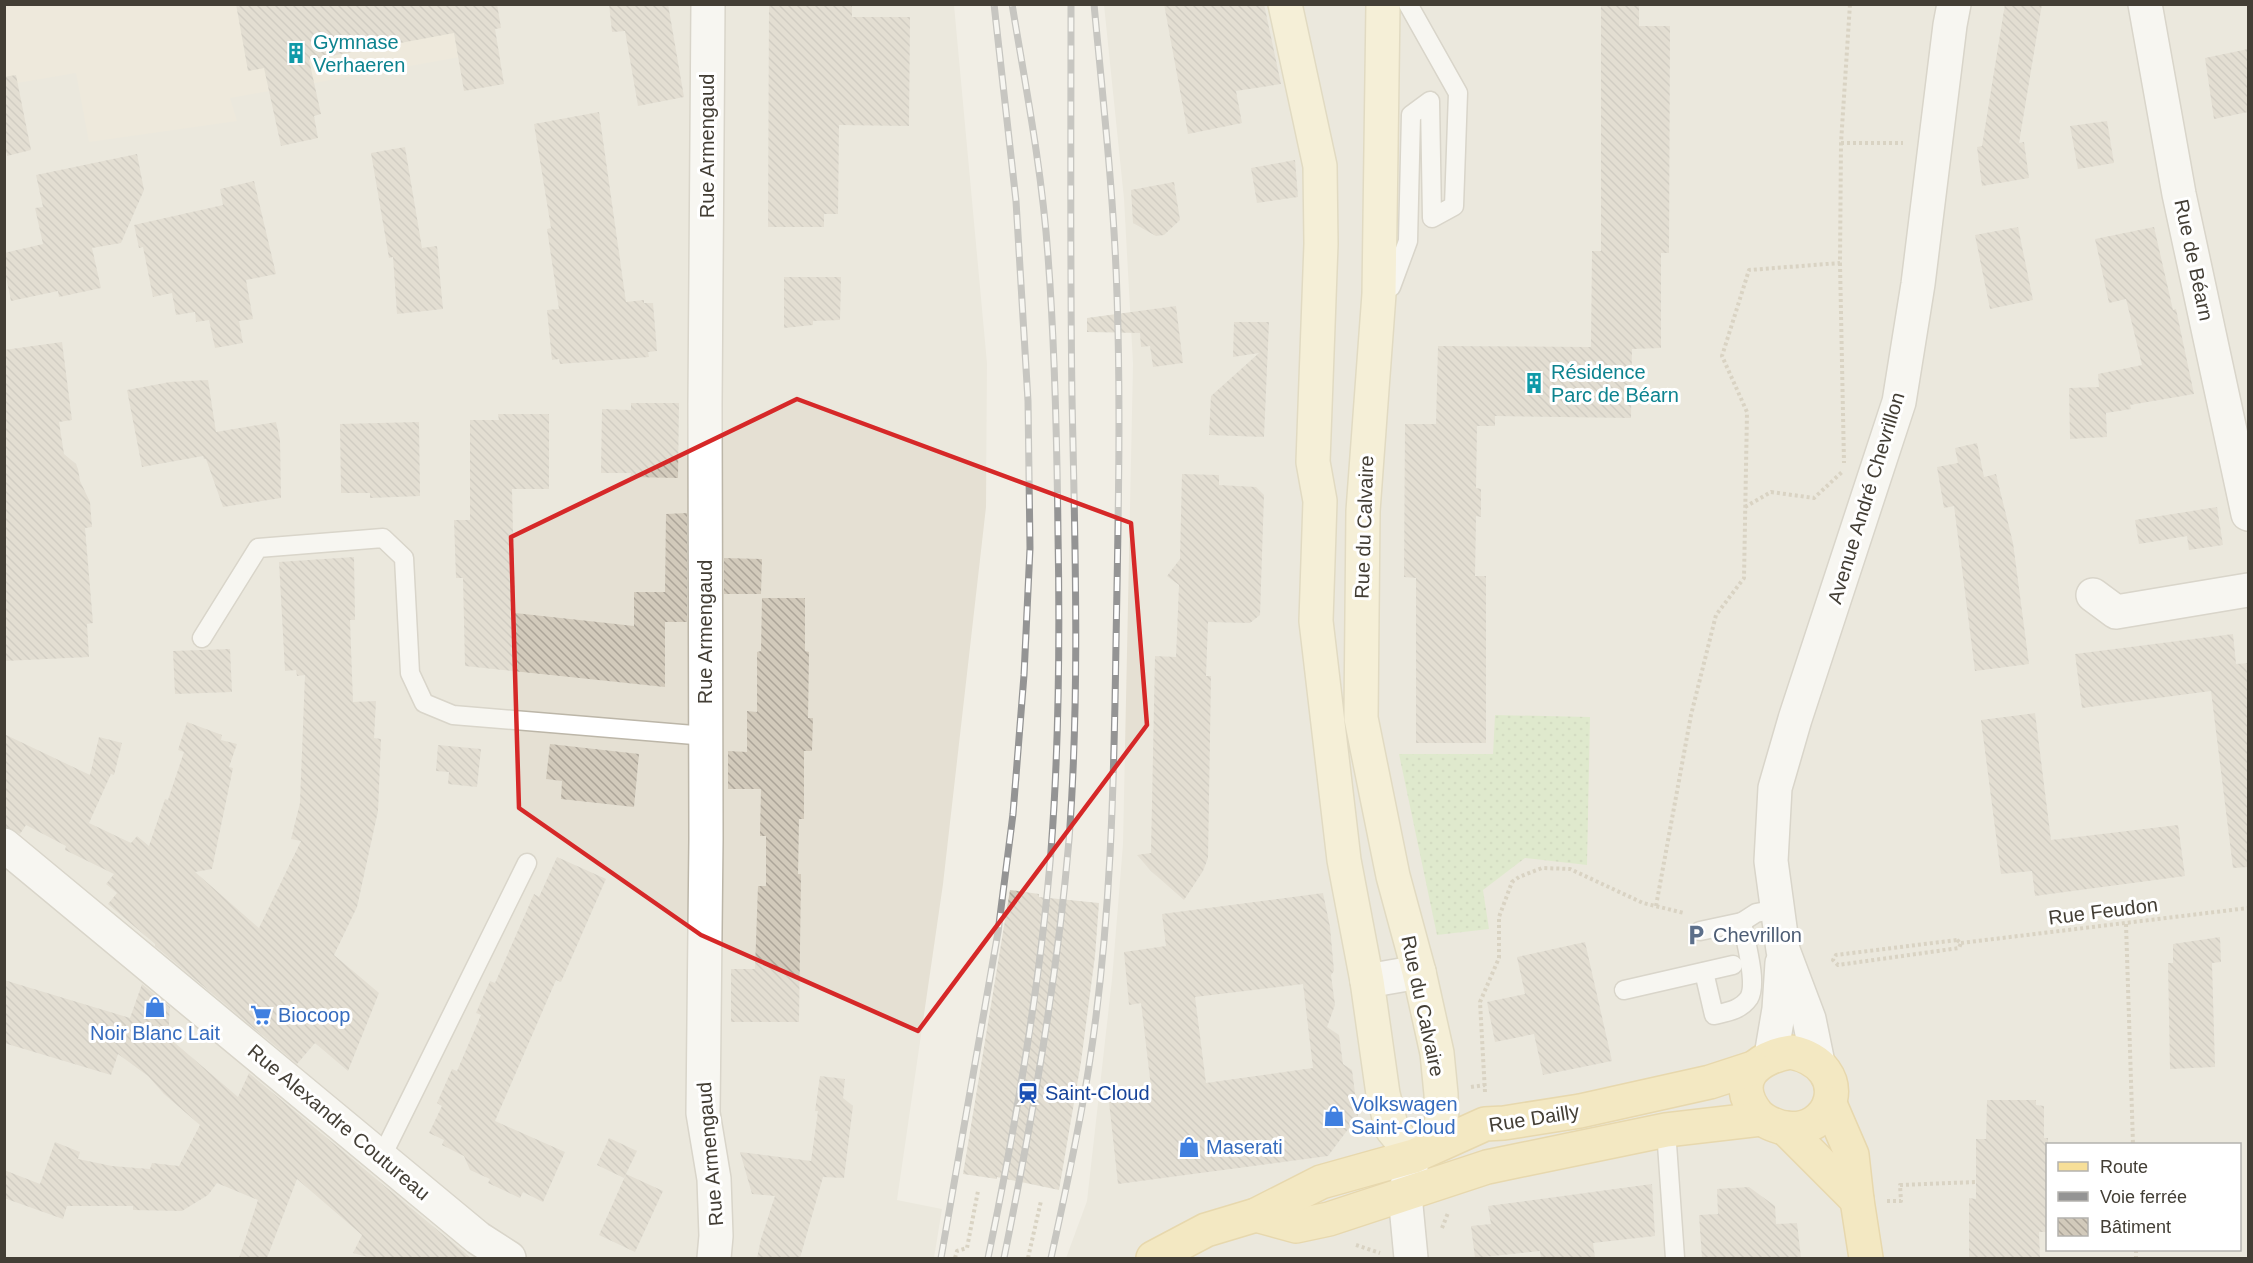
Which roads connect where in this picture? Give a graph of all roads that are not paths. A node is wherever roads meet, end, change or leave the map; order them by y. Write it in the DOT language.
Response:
graph roads {
  1 [pos="708,4"];
  2 [pos="1285,4"];
  3 [pos="1383,4"];
  4 [pos="1408,4"];
  5 [pos="1954,4"];
  6 [pos="2145,4"];
  7 [pos="1379,294"];
  8 [pos="2248,513"];
  9 [pos="2248,590"];
  10 [pos="2093,595"];
  11 [pos="202,638"];
  12 [pos="706,736"];
  13 [pos="4,845"];
  14 [pos="527,863"];
  15 [pos="1777,909"];
  16 [pos="1742,922"];
  17 [pos="1700,931"];
  18 [pos="1783,950"];
  19 [pos="1732,965"];
  20 [pos="1419,972"];
  21 [pos="1704,972"];
  22 [pos="1367,981"];
  23 [pos="1624,990"];
  24 [pos="1762,1062"];
  25 [pos="1818,1063"];
  26 [pos="1830,1104"];
  27 [pos="1773,1123"];
  28 [pos="1666,1130"];
  29 [pos="1414,1156"];
  30 [pos="381,1158"];
  31 [pos="1405,1195"];
  32 [pos="1857,1200"];
  33 [pos="1256,1215"];
  34 [pos="509,1258"];
  35 [pos="714,1258"];
  36 [pos="1153,1258"];
  37 [pos="1411,1258"];
  38 [pos="1675,1258"];
  39 [pos="1866,1258"];
  1 -- 12 [label="street, Rue Armengaud"];
  2 -- 22 [label="main road"];
  3 -- 7 [label="main road, Rue du Calvaire"];
  4 -- 7 [label="lane"];
  5 -- 15 [label="street, Avenue André Chevrillon"];
  6 -- 8 [label="street, Rue de Béarn"];
  7 -- 20 [label="main road, Rue du Calvaire"];
  9 -- 10 [label="street"];
  11 -- 12 [label="lane"];
  12 -- 35 [label="street, Rue Armengaud"];
  13 -- 30 [label="street, Rue Alexandre Coutureau"];
  14 -- 30 [label="lane"];
  15 -- 16 [label="lane"];
  15 -- 18 [label="street, Avenue André Chevrillon"];
  16 -- 17 [label="lane"];
  16 -- 21 [label="lane"];
  18 -- 24 [label="street, Avenue André Chevrillon"];
  18 -- 25 [label="street, Avenue André Chevrillon"];
  19 -- 21 [label="lane"];
  20 -- 22 [label="street"];
  20 -- 29 [label="main road, Rue du Calvaire"];
  21 -- 23 [label="lane"];
  22 -- 29 [label="main road"];
  24 -- 25 [label="main road, Rue Dailly"];
  24 -- 27 [label="main road"];
  24 -- 29 [label="main road, Rue Dailly"];
  25 -- 26 [label="main road"];
  26 -- 27 [label="main road, Rue Dailly"];
  26 -- 32 [label="main road"];
  27 -- 28 [label="main road, Rue Dailly"];
  27 -- 32 [label="main road"];
  28 -- 31 [label="main road, Rue Dailly"];
  28 -- 38 [label="lane"];
  29 -- 31 [label="street"];
  29 -- 33 [label="main road, Rue Dailly"];
  30 -- 34 [label="street, Rue Alexandre Coutureau"];
  31 -- 33 [label="main road, Rue Dailly"];
  31 -- 37 [label="street"];
  32 -- 39 [label="main road"];
  33 -- 36 [label="main road, Rue Dailly"];
}
